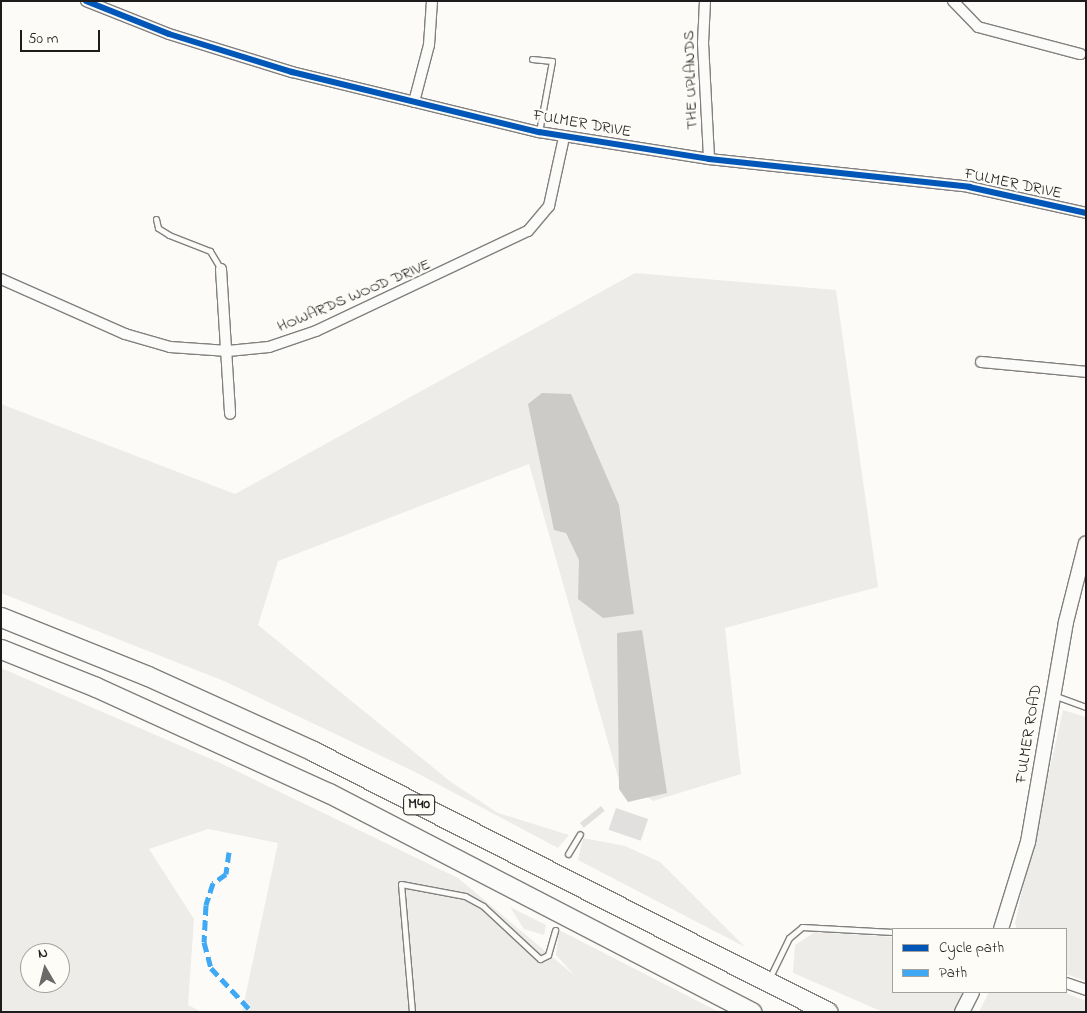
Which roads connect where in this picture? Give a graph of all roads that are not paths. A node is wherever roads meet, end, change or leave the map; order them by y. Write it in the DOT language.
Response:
graph roads {
  1 [pos="86,1"];
  2 [pos="432,1"];
  3 [pos="705,1"];
  4 [pos="953,1"];
  5 [pos="1080,54"];
  6 [pos="532,58"];
  7 [pos="414,102"];
  8 [pos="539,132"];
  9 [pos="564,137"];
  10 [pos="709,158"];
  11 [pos="1086,213"];
  12 [pos="156,219"];
  13 [pos="221,269"];
  14 [pos="1,279"];
  15 [pos="228,351"];
  16 [pos="981,362"];
  17 [pos="1086,372"];
  18 [pos="230,414"];
  19 [pos="1086,543"];
  20 [pos="1,617"];
  21 [pos="1,649"];
  22 [pos="1053,695"];
  23 [pos="1086,707"];
  24 [pos="580,834"];
  25 [pos="568,854"];
  26 [pos="1001,928"];
  27 [pos="556,930"];
  28 [pos="892,932"];
  29 [pos="1067,983"];
  30 [pos="766,984"];
  31 [pos="1086,990"];
  32 [pos="972,993"];
  33 [pos="412,1012"];
  34 [pos="752,1012"];
  35 [pos="828,1012"];
  36 [pos="962,1012"];
  1 -- 7 [label="street, FULMER DRIVE"];
  2 -- 7 [label="street"];
  3 -- 10 [label="street, THE UPLANDS"];
  4 -- 5 [label="street"];
  6 -- 8 [label="lane"];
  7 -- 8 [label="street, FULMER DRIVE"];
  8 -- 9 [label="street, FULMER DRIVE"];
  9 -- 10 [label="street, FULMER DRIVE"];
  9 -- 15 [label="street, HOWARDS WOOD DRIVE"];
  10 -- 11 [label="street, FULMER DRIVE"];
  12 -- 13 [label="lane"];
  13 -- 15 [label="street"];
  14 -- 15 [label="street, HOWARDS WOOD DRIVE"];
  15 -- 18 [label="street"];
  16 -- 17 [label="street"];
  19 -- 22 [label="street, FULMER ROAD"];
  20 -- 30 [label="highway, M40"];
  21 -- 34 [label="highway, M40"];
  22 -- 23 [label="lane"];
  22 -- 26 [label="street, FULMER ROAD"];
  24 -- 25 [label="lane"];
  27 -- 33 [label="lane"];
  28 -- 30 [label="lane"];
  29 -- 31 [label="street"];
  30 -- 35 [label="highway, M40"];
  32 -- 36 [label="street"];
}
